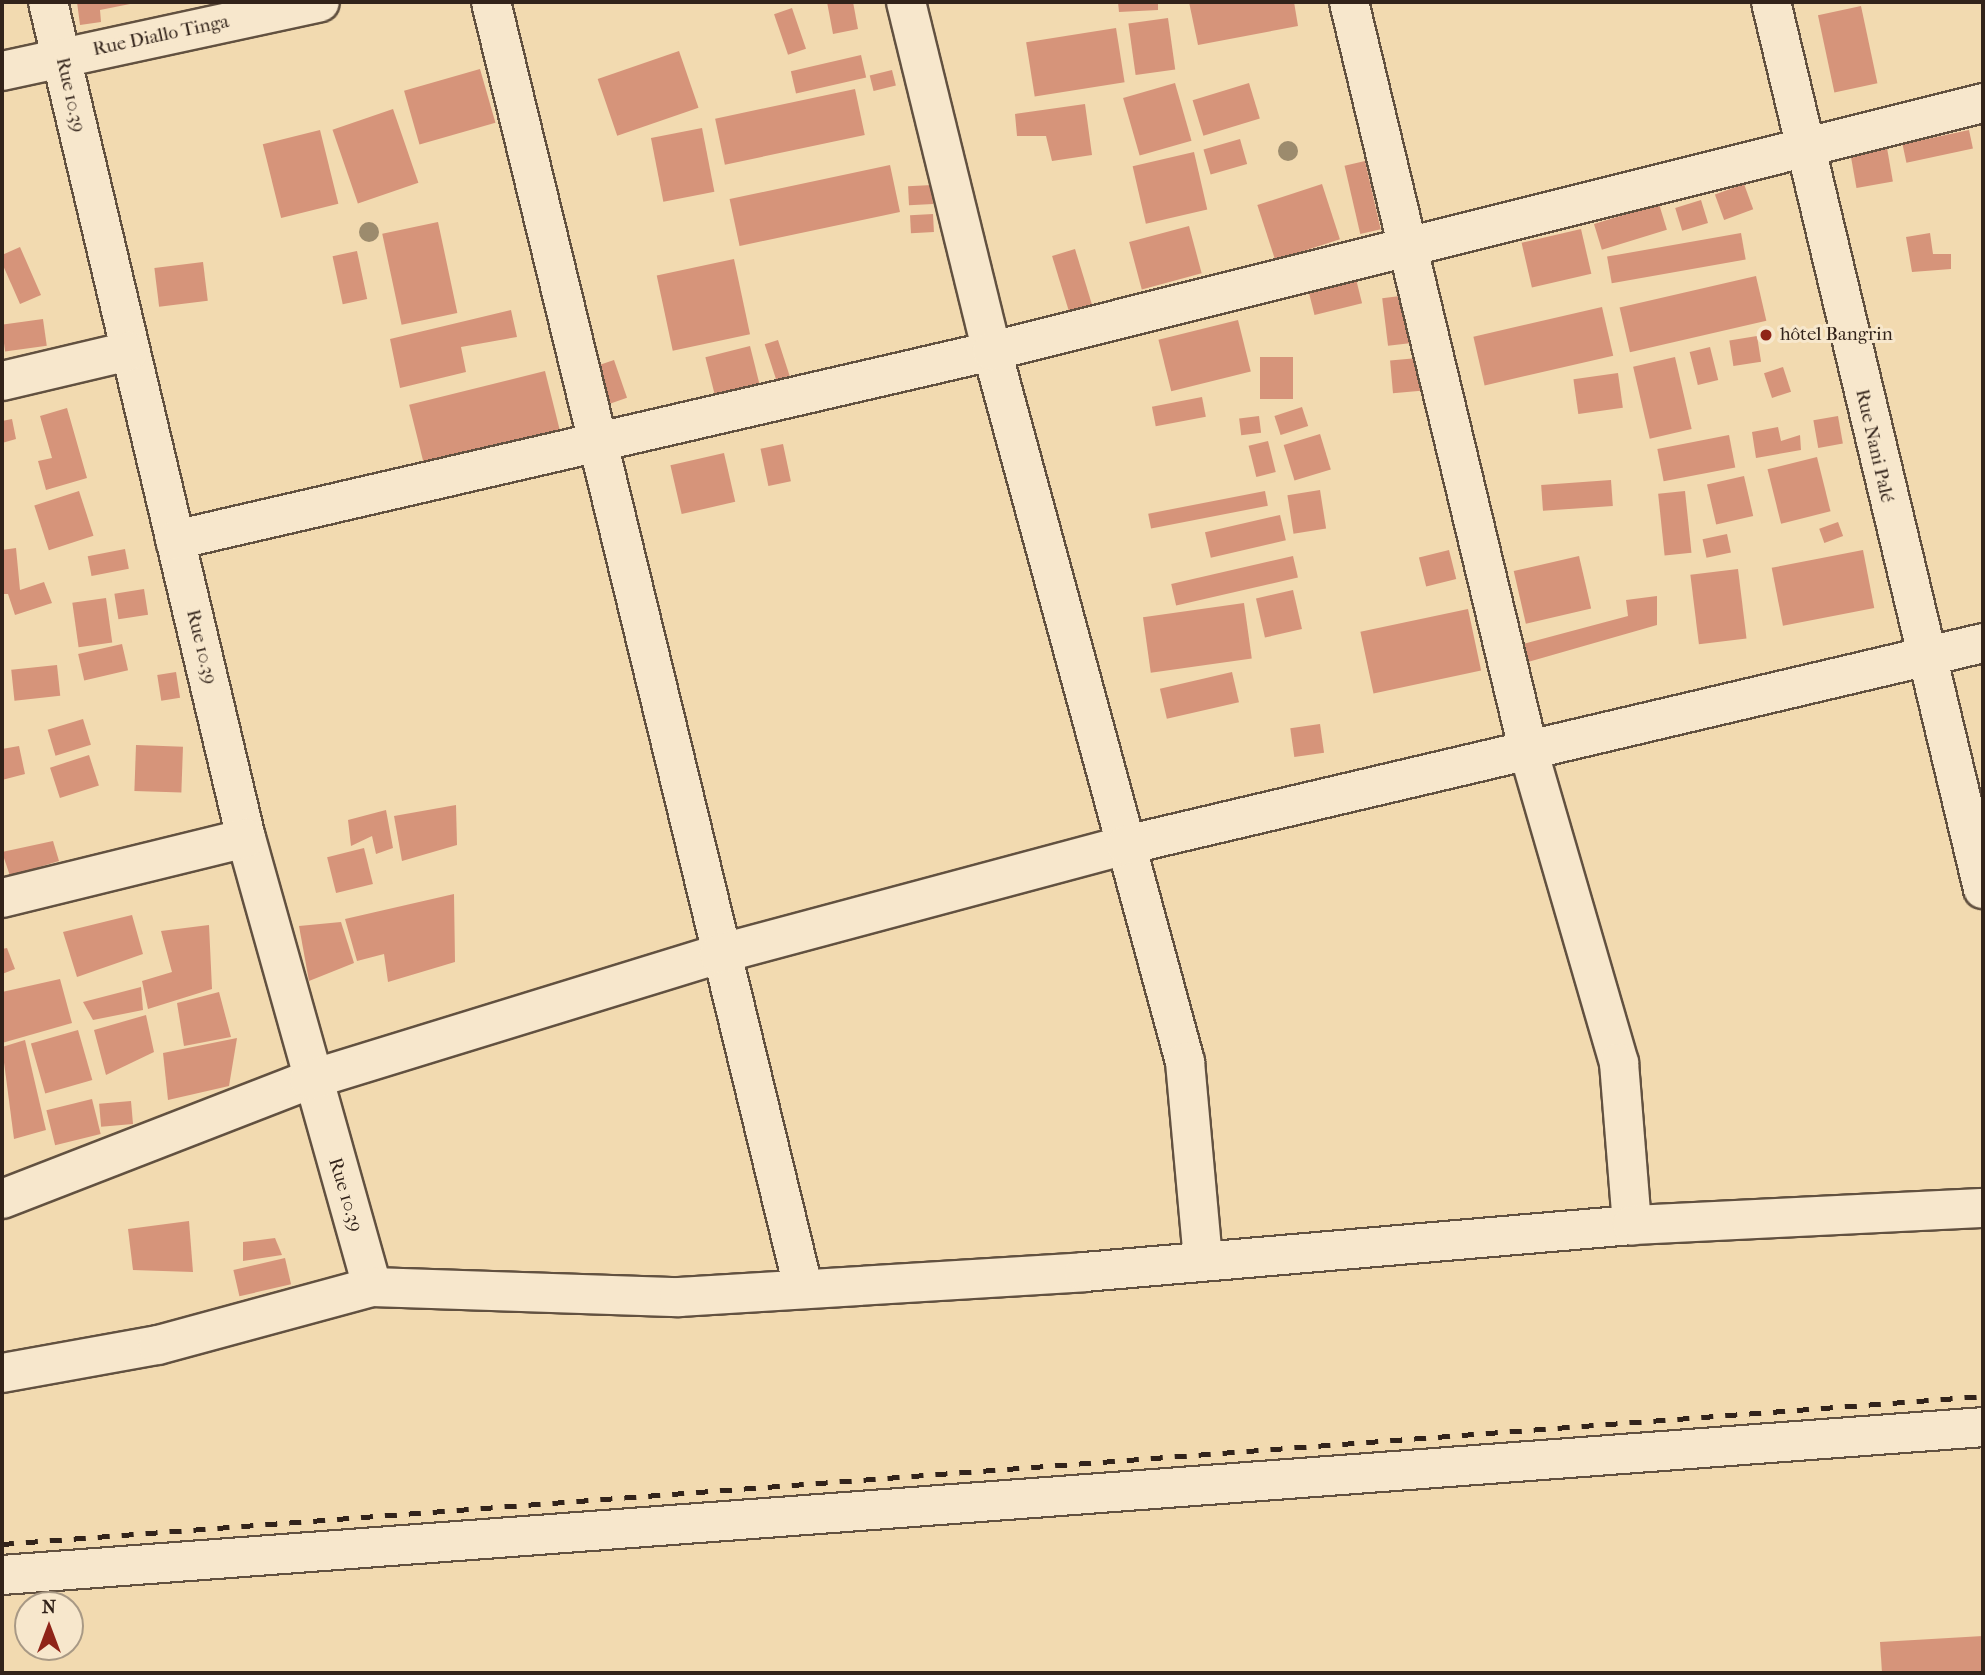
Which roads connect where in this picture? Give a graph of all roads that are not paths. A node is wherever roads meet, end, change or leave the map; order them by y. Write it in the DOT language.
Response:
graph roads {
  1 [pos="48,2"];
  2 [pos="320,2"];
  3 [pos="491,2"];
  4 [pos="906,2"];
  5 [pos="1349,2"];
  6 [pos="1771,2"];
  7 [pos="62,58"];
  8 [pos="2,71"];
  9 [pos="1983,103"];
  10 [pos="1807,147"];
  11 [pos="1407,242"];
  12 [pos="992,351"];
  13 [pos="129,352"];
  14 [pos="2,381"];
  15 [pos="600,438"];
  16 [pos="175,540"];
  17 [pos="1983,643"];
  18 [pos="1924,658"];
  19 [pos="1529,753"];
  20 [pos="246,838"];
  21 [pos="1126,845"];
  22 [pos="1983,888"];
  23 [pos="2,898"];
  24 [pos="719,954"];
  25 [pos="309,1080"];
  26 [pos="2,1199"];
  27 [pos="1983,1208"];
  28 [pos="1632,1225"];
  29 [pos="1203,1260"];
  30 [pos="372,1287"];
  31 [pos="803,1287"];
  32 [pos="2,1373"];
  33 [pos="1983,1427"];
  34 [pos="2,1575"];
  1 -- 7 [label="street, Rue 10.39"];
  2 -- 7 [label="street, Rue Diallo Tinga"];
  3 -- 15 [label="street"];
  4 -- 12 [label="street"];
  5 -- 11 [label="street"];
  6 -- 10 [label="street, Rue Nani Palé"];
  7 -- 8 [label="street, Rue Diallo Tinga"];
  7 -- 13 [label="street, Rue 10.39"];
  9 -- 10 [label="street"];
  10 -- 11 [label="street"];
  10 -- 18 [label="street, Rue Nani Palé"];
  11 -- 12 [label="street"];
  11 -- 19 [label="street"];
  12 -- 15 [label="street"];
  12 -- 21 [label="street"];
  13 -- 14 [label="street"];
  13 -- 16 [label="street, Rue 10.39"];
  15 -- 16 [label="street"];
  15 -- 24 [label="street"];
  16 -- 20 [label="street, Rue 10.39"];
  17 -- 18 [label="street"];
  18 -- 19 [label="street"];
  18 -- 22 [label="street, Rue Nani Palé"];
  19 -- 21 [label="street"];
  19 -- 28 [label="street"];
  20 -- 23 [label="street"];
  20 -- 25 [label="street, Rue 10.39"];
  21 -- 24 [label="street"];
  21 -- 29 [label="street"];
  24 -- 25 [label="street"];
  24 -- 31 [label="street"];
  25 -- 26 [label="street"];
  25 -- 30 [label="street, Rue 10.39"];
  27 -- 28 [label="street"];
  28 -- 29 [label="street"];
  29 -- 31 [label="street"];
  30 -- 31 [label="street"];
  30 -- 32 [label="street"];
  33 -- 34 [label="street"];
}
